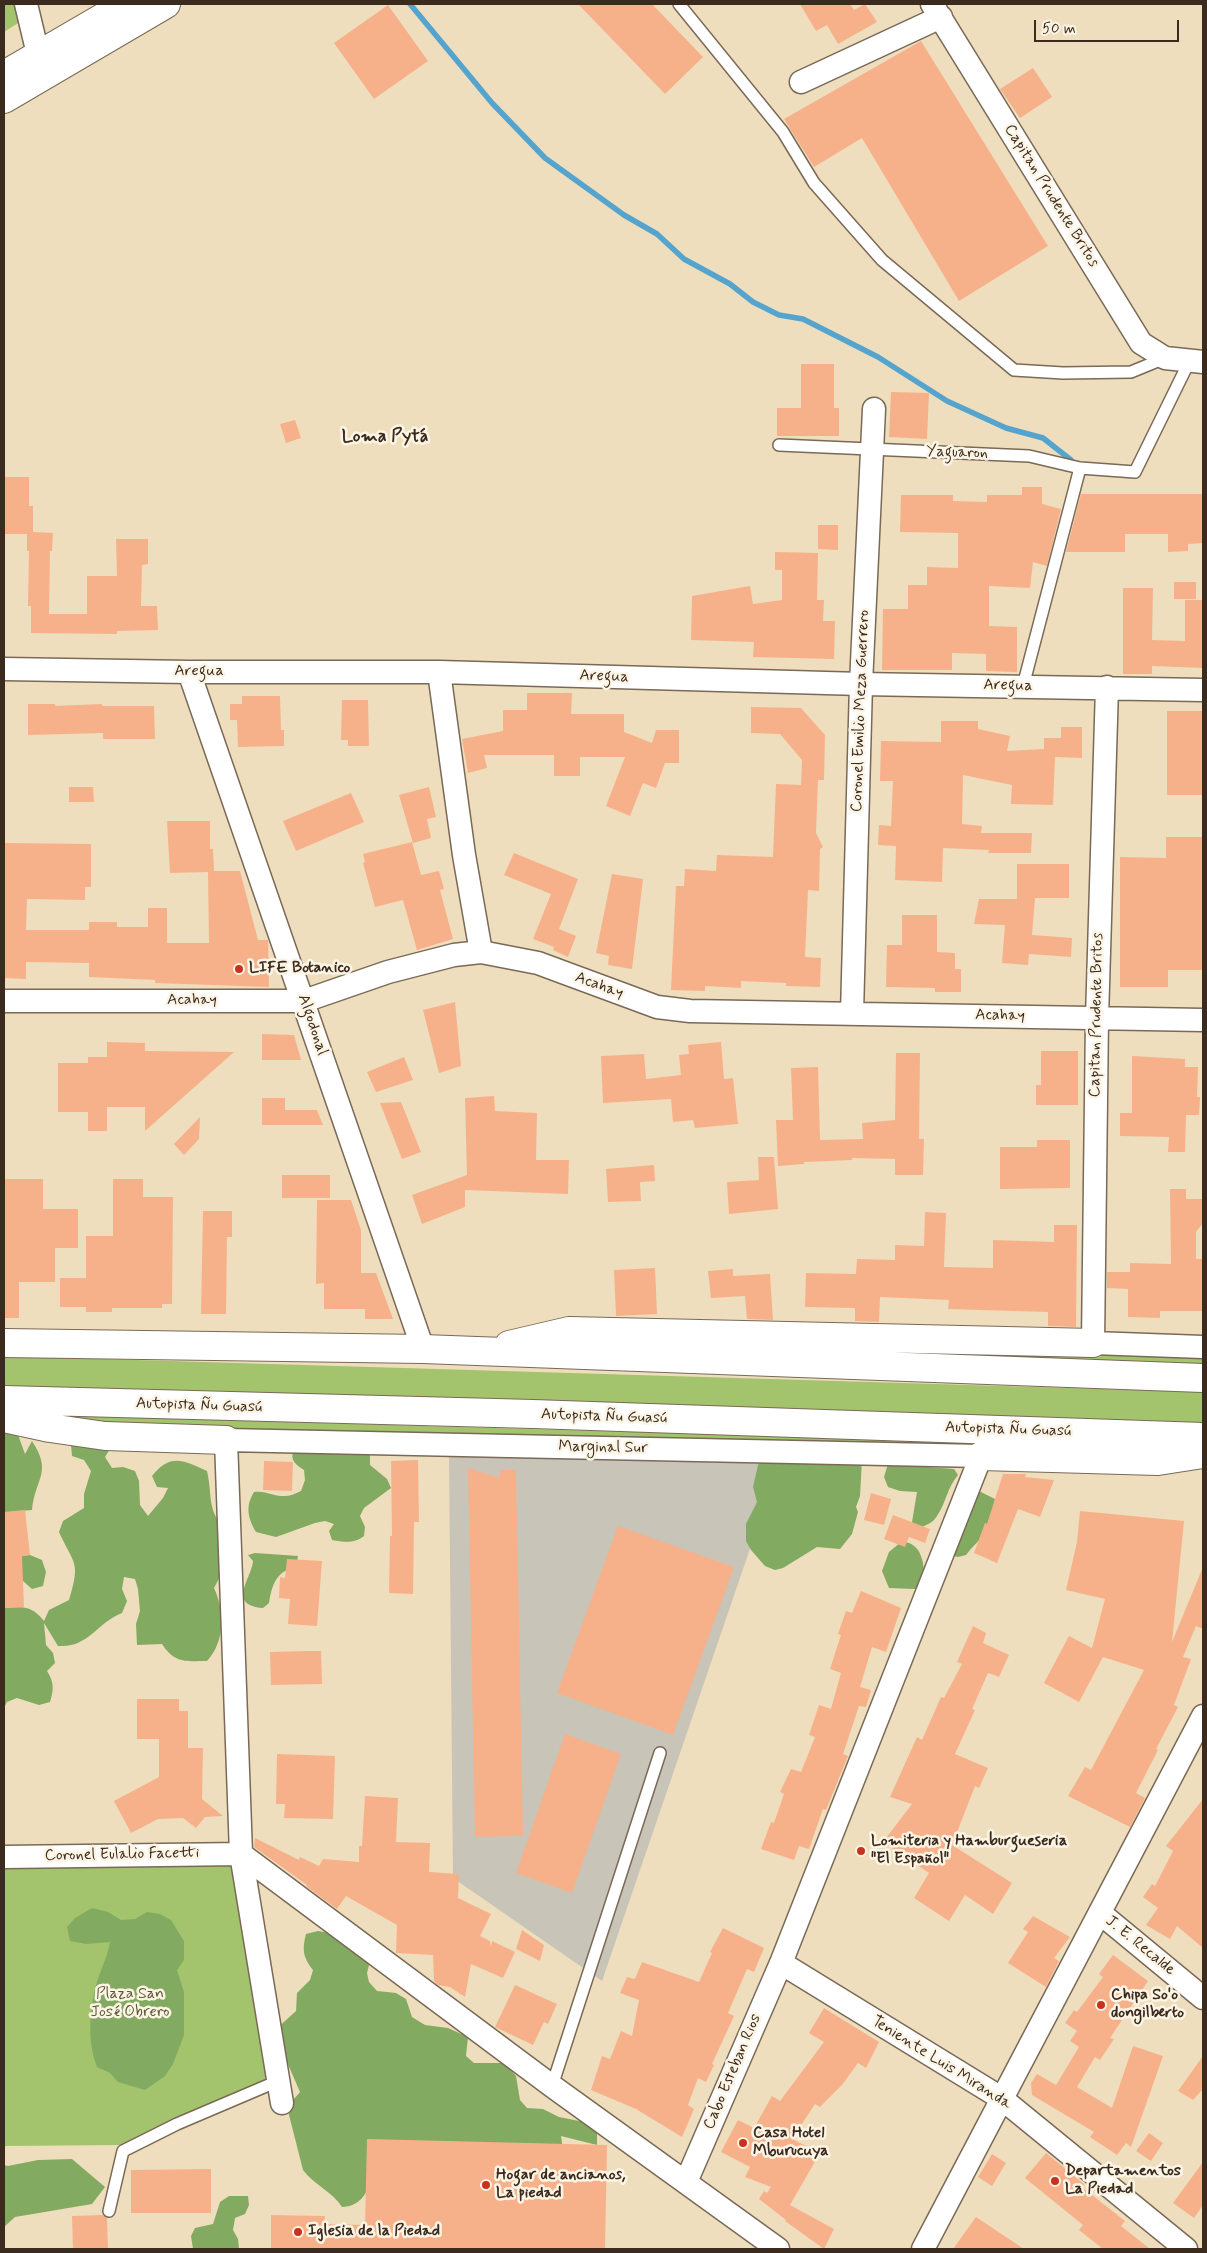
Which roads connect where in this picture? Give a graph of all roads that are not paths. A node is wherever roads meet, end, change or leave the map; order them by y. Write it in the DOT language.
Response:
graph roads {
  1 [pos="26,4"];
  2 [pos="126,4"];
  3 [pos="166,4"];
  4 [pos="679,4"];
  5 [pos="937,11"];
  6 [pos="38,54"];
  7 [pos="4,76"];
  8 [pos="801,82"];
  9 [pos="4,99"];
  10 [pos="1165,358"];
  11 [pos="1196,362"];
  12 [pos="874,409"];
  13 [pos="779,445"];
  14 [pos="870,450"];
  15 [pos="1080,468"];
  16 [pos="4,669"];
  17 [pos="189,672"];
  18 [pos="438,672"];
  19 [pos="861,684"];
  20 [pos="1023,686"];
  21 [pos="1106,687"];
  22 [pos="1203,690"];
  23 [pos="481,952"];
  24 [pos="4,1001"];
  25 [pos="304,1001"];
  26 [pos="852,1013"];
  27 [pos="1097,1018"];
  28 [pos="1203,1020"];
  29 [pos="4,1343"];
  30 [pos="1093,1343"];
  31 [pos="1203,1347"];
  32 [pos="423,1349"];
  33 [pos="482,1353"];
  34 [pos="1203,1378"];
  35 [pos="4,1400"];
  36 [pos="4,1418"];
  37 [pos="1203,1437"];
  38 [pos="226,1440"];
  39 [pos="1203,1454"];
  40 [pos="980,1456"];
  41 [pos="1203,1716"];
  42 [pos="660,1753"];
  43 [pos="241,1854"];
  44 [pos="4,1857"];
  45 [pos="1100,1914"];
  46 [pos="781,1963"];
  47 [pos="1203,1998"];
  48 [pos="278,2081"];
  49 [pos="552,2086"];
  50 [pos="1001,2098"];
  51 [pos="282,2103"];
  52 [pos="686,2182"];
  53 [pos="109,2210"];
  54 [pos="778,2249"];
  55 [pos="923,2249"];
  56 [pos="1186,2249"];
  1 -- 6 [label="street"];
  2 -- 6 [label="highway"];
  3 -- 9 [label="highway"];
  4 -- 10 [label="lane"];
  5 -- 8 [label="street"];
  5 -- 10 [label="street, Capitan Prudente Britos"];
  6 -- 7 [label="highway"];
  10 -- 11 [label="street, Capitan Prudente Britos"];
  11 -- 15 [label="lane, Yaguaron"];
  12 -- 14 [label="street, Coronel Emilio Meza Guerrero"];
  13 -- 14 [label="lane, Yaguaron"];
  14 -- 15 [label="lane, Yaguaron"];
  14 -- 19 [label="street, Coronel Emilio Meza Guerrero"];
  15 -- 20 [label="lane"];
  16 -- 17 [label="street, Aregua"];
  17 -- 18 [label="street, Aregua"];
  17 -- 25 [label="street, Algodonal"];
  18 -- 19 [label="street, Aregua"];
  18 -- 23 [label="street"];
  19 -- 20 [label="street, Aregua"];
  19 -- 26 [label="street, Coronel Emilio Meza Guerrero"];
  20 -- 21 [label="street, Aregua"];
  21 -- 22 [label="street, Aregua"];
  21 -- 27 [label="street, Capitan Prudente Britos"];
  23 -- 25 [label="street, Acahay"];
  23 -- 26 [label="street, Acahay"];
  24 -- 25 [label="street, Acahay"];
  25 -- 32 [label="street, Algodonal"];
  26 -- 27 [label="street, Acahay"];
  27 -- 28 [label="street, Acahay"];
  27 -- 30 [label="street, Capitan Prudente Britos"];
  29 -- 32 [label="highway"];
  30 -- 31 [label="street"];
  30 -- 33 [label="highway"];
  32 -- 33 [label="highway"];
  33 -- 34 [label="highway"];
  35 -- 37 [label="highway, Autopista Ñu Guasú"];
  36 -- 38 [label="highway"];
  38 -- 40 [label="street, Marginal Sur"];
  38 -- 43 [label="street"];
  39 -- 40 [label="highway"];
  40 -- 46 [label="street, Cabo Esteban Rios"];
  41 -- 45 [label="street"];
  42 -- 49 [label="lane"];
  43 -- 44 [label="street, Coronel Eulalio Facetti"];
  43 -- 48 [label="street"];
  43 -- 49 [label="street"];
  45 -- 47 [label="street, J. E. Recalde"];
  45 -- 50 [label="street"];
  46 -- 50 [label="street, Teniente Luis Miranda"];
  46 -- 52 [label="street, Cabo Esteban Rios"];
  48 -- 51 [label="street"];
  48 -- 53 [label="lane"];
  49 -- 52 [label="street"];
  50 -- 55 [label="street"];
  50 -- 56 [label="street, Teniente Luis Miranda"];
  52 -- 54 [label="street"];
}
